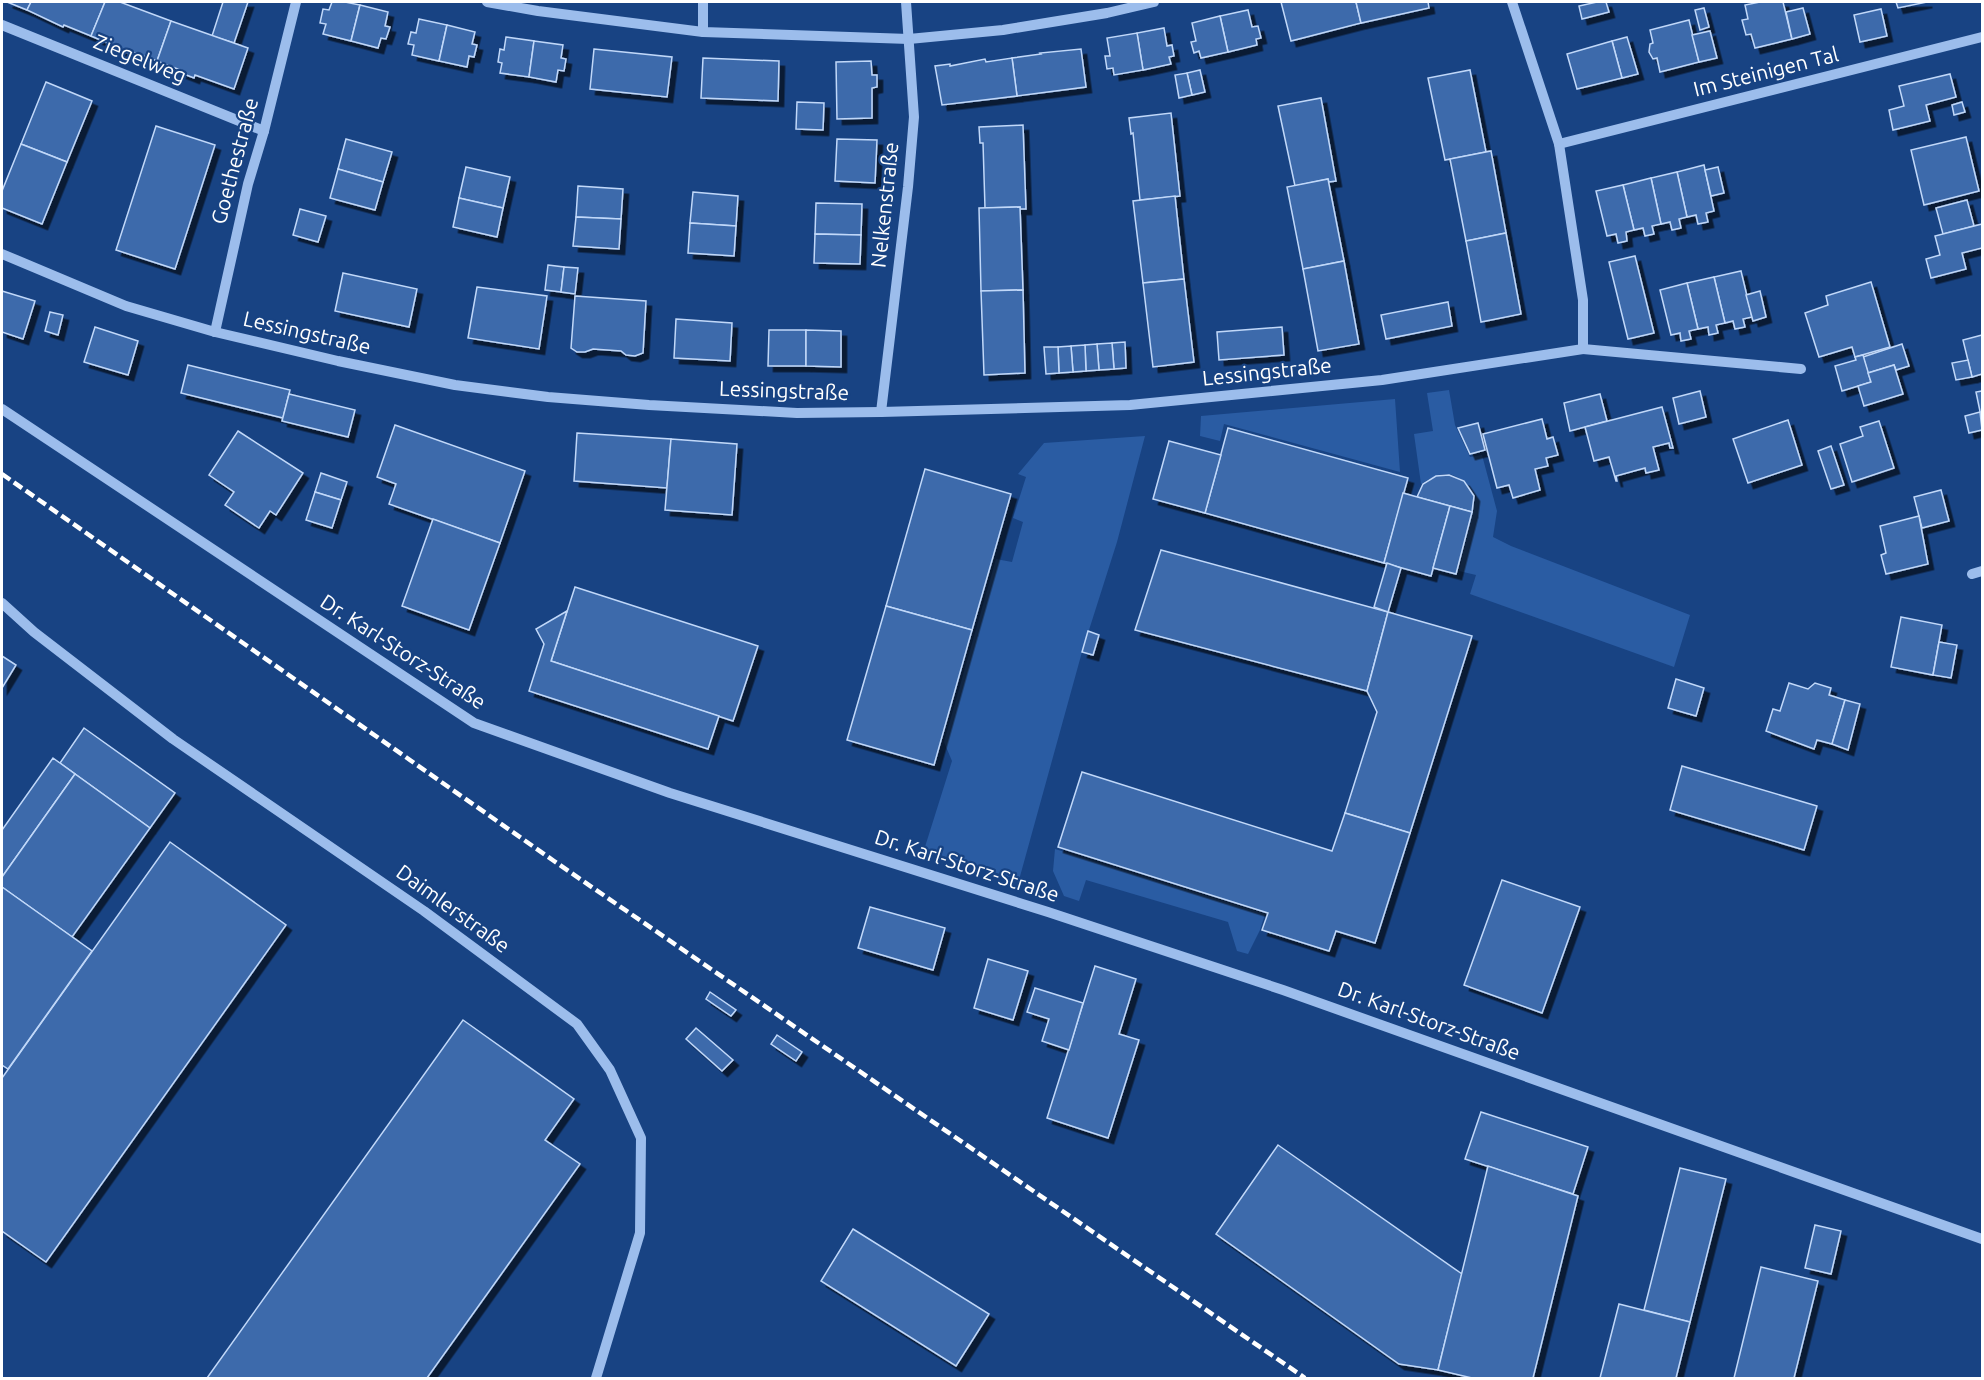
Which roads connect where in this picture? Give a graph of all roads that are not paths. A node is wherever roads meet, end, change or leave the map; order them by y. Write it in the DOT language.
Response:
graph roads {
  1 [pos="296,2"];
  2 [pos="487,2"];
  3 [pos="703,2"];
  4 [pos="906,2"];
  5 [pos="1154,2"];
  6 [pos="1512,2"];
  7 [pos="2,26"];
  8 [pos="702,32"];
  9 [pos="1983,37"];
  10 [pos="909,39"];
  11 [pos="264,131"];
  12 [pos="1559,144"];
  13 [pos="2,254"];
  14 [pos="215,332"];
  15 [pos="1583,349"];
  16 [pos="1801,369"];
  17 [pos="2,410"];
  18 [pos="881,412"];
  19 [pos="2,603"];
  20 [pos="1983,1239"];
  21 [pos="596,1378"];
  1 -- 11 [label="street, Goethestraße"];
  2 -- 8 [label="street"];
  3 -- 8 [label="street"];
  4 -- 10 [label="street, Nelkenstraße"];
  5 -- 10 [label="street"];
  6 -- 12 [label="street"];
  7 -- 11 [label="street, Ziegelweg"];
  8 -- 10 [label="street"];
  9 -- 12 [label="street, Im Steinigen Tal"];
  10 -- 18 [label="street, Nelkenstraße"];
  11 -- 14 [label="street, Goethestraße"];
  12 -- 15 [label="street"];
  13 -- 14 [label="street, Lessingstraße"];
  14 -- 18 [label="street, Lessingstraße"];
  15 -- 16 [label="street, Lessingstraße"];
  15 -- 18 [label="street, Lessingstraße"];
  17 -- 20 [label="street, Dr. Karl-Storz-Straße"];
  19 -- 21 [label="street, Daimlerstraße"];
}
